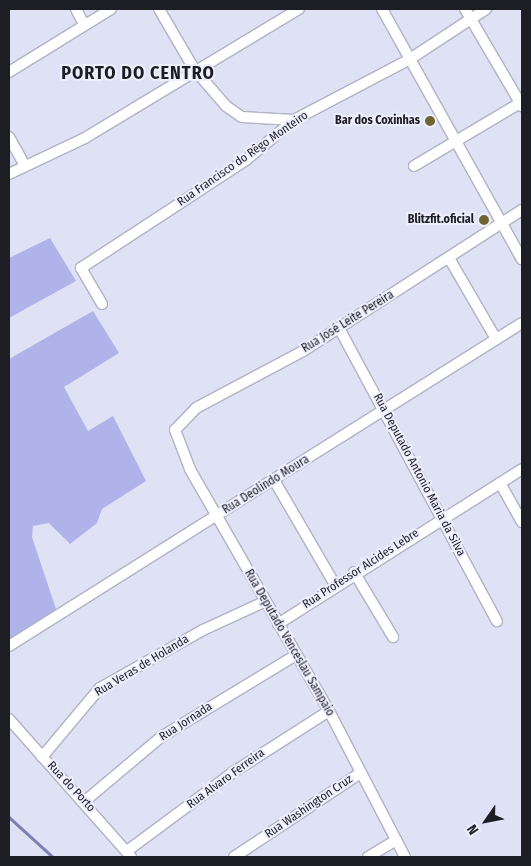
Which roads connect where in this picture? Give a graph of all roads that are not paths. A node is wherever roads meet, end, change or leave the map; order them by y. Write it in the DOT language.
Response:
graph roads {
  1 [pos="76,9"];
  2 [pos="111,9"];
  3 [pos="159,9"];
  4 [pos="299,9"];
  5 [pos="382,9"];
  6 [pos="465,9"];
  7 [pos="486,9"];
  8 [pos="472,20"];
  9 [pos="84,25"];
  10 [pos="410,59"];
  11 [pos="194,69"];
  12 [pos="9,72"];
  13 [pos="522,104"];
  14 [pos="294,120"];
  15 [pos="9,137"];
  16 [pos="456,140"];
  17 [pos="25,166"];
  18 [pos="414,166"];
  19 [pos="9,174"];
  20 [pos="522,210"];
  21 [pos="502,222"];
  22 [pos="449,258"];
  23 [pos="522,259"];
  24 [pos="102,304"];
  25 [pos="522,323"];
  26 [pos="338,328"];
  27 [pos="495,337"];
  28 [pos="385,412"];
  29 [pos="174,430"];
  30 [pos="522,469"];
  31 [pos="274,480"];
  32 [pos="500,483"];
  33 [pos="217,516"];
  34 [pos="442,517"];
  35 [pos="522,522"];
  36 [pos="354,572"];
  37 [pos="335,585"];
  38 [pos="264,602"];
  39 [pos="497,622"];
  40 [pos="278,624"];
  41 [pos="394,637"];
  42 [pos="9,646"];
  43 [pos="296,655"];
  44 [pos="329,711"];
  45 [pos="9,720"];
  46 [pos="42,757"];
  47 [pos="360,774"];
  48 [pos="85,801"];
  49 [pos="396,840"];
  50 [pos="129,854"];
  51 [pos="234,857"];
  52 [pos="368,857"];
  53 [pos="405,857"];
  1 -- 9 [label="street"];
  2 -- 9 [label="street"];
  3 -- 11 [label="street"];
  4 -- 11 [label="street"];
  5 -- 10 [label="street"];
  6 -- 8 [label="street"];
  7 -- 8 [label="street, Rua Francisco do Rêgo Monteiro"];
  8 -- 10 [label="street, Rua Francisco do Rêgo Monteiro"];
  8 -- 13 [label="street"];
  9 -- 12 [label="street"];
  10 -- 14 [label="street, Rua Francisco do Rêgo Monteiro"];
  10 -- 16 [label="street"];
  11 -- 14 [label="street"];
  11 -- 17 [label="street"];
  13 -- 16 [label="street"];
  14 -- 24 [label="street, Rua Francisco do Rêgo Monteiro"];
  15 -- 17 [label="street"];
  16 -- 18 [label="street"];
  16 -- 21 [label="street"];
  17 -- 19 [label="street"];
  20 -- 21 [label="street, Rua José Leite Pereira"];
  21 -- 22 [label="street, Rua José Leite Pereira"];
  21 -- 23 [label="street"];
  22 -- 26 [label="street, Rua José Leite Pereira"];
  22 -- 27 [label="street"];
  25 -- 27 [label="street, Rua Deolindo Moura"];
  26 -- 28 [label="street, Rua Deputado Antonio Maria da Silva"];
  26 -- 29 [label="street, Rua José Leite Pereira"];
  27 -- 28 [label="street, Rua Deolindo Moura"];
  28 -- 31 [label="street, Rua Deolindo Moura"];
  28 -- 34 [label="street, Rua Deputado Antonio Maria da Silva"];
  29 -- 33 [label="street, Rua Deputado Venceslau Sampaio"];
  30 -- 32 [label="street, Rua Professor Alcides Lebre"];
  31 -- 33 [label="street, Rua Deolindo Moura"];
  31 -- 37 [label="street"];
  32 -- 34 [label="street, Rua Professor Alcides Lebre"];
  32 -- 35 [label="street"];
  33 -- 38 [label="street, Rua Deputado Venceslau Sampaio"];
  33 -- 42 [label="street, Rua Deolindo Moura"];
  34 -- 36 [label="street, Rua Professor Alcides Lebre"];
  34 -- 39 [label="street, Rua Deputado Antonio Maria da Silva"];
  36 -- 37 [label="street, Rua Professor Alcides Lebre"];
  36 -- 41 [label="street"];
  37 -- 40 [label="street, Rua Professor Alcides Lebre"];
  38 -- 40 [label="street, Rua Deputado Venceslau Sampaio"];
  38 -- 46 [label="street, Rua Veras de Holanda"];
  40 -- 43 [label="street, Rua Deputado Venceslau Sampaio"];
  43 -- 44 [label="street, Rua Deputado Venceslau Sampaio"];
  43 -- 48 [label="street, Rua Jornada"];
  44 -- 47 [label="street, Rua Deputado Venceslau Sampaio"];
  44 -- 50 [label="street, Rua Alvaro Ferreira"];
  45 -- 46 [label="street, Rua do Porto"];
  46 -- 48 [label="street, Rua do Porto"];
  47 -- 49 [label="street, Rua Deputado Venceslau Sampaio"];
  47 -- 51 [label="street, Rua Washington Cruz"];
  48 -- 50 [label="street, Rua do Porto"];
  49 -- 52 [label="street"];
  49 -- 53 [label="street, Rua Deputado Venceslau Sampaio"];
}
